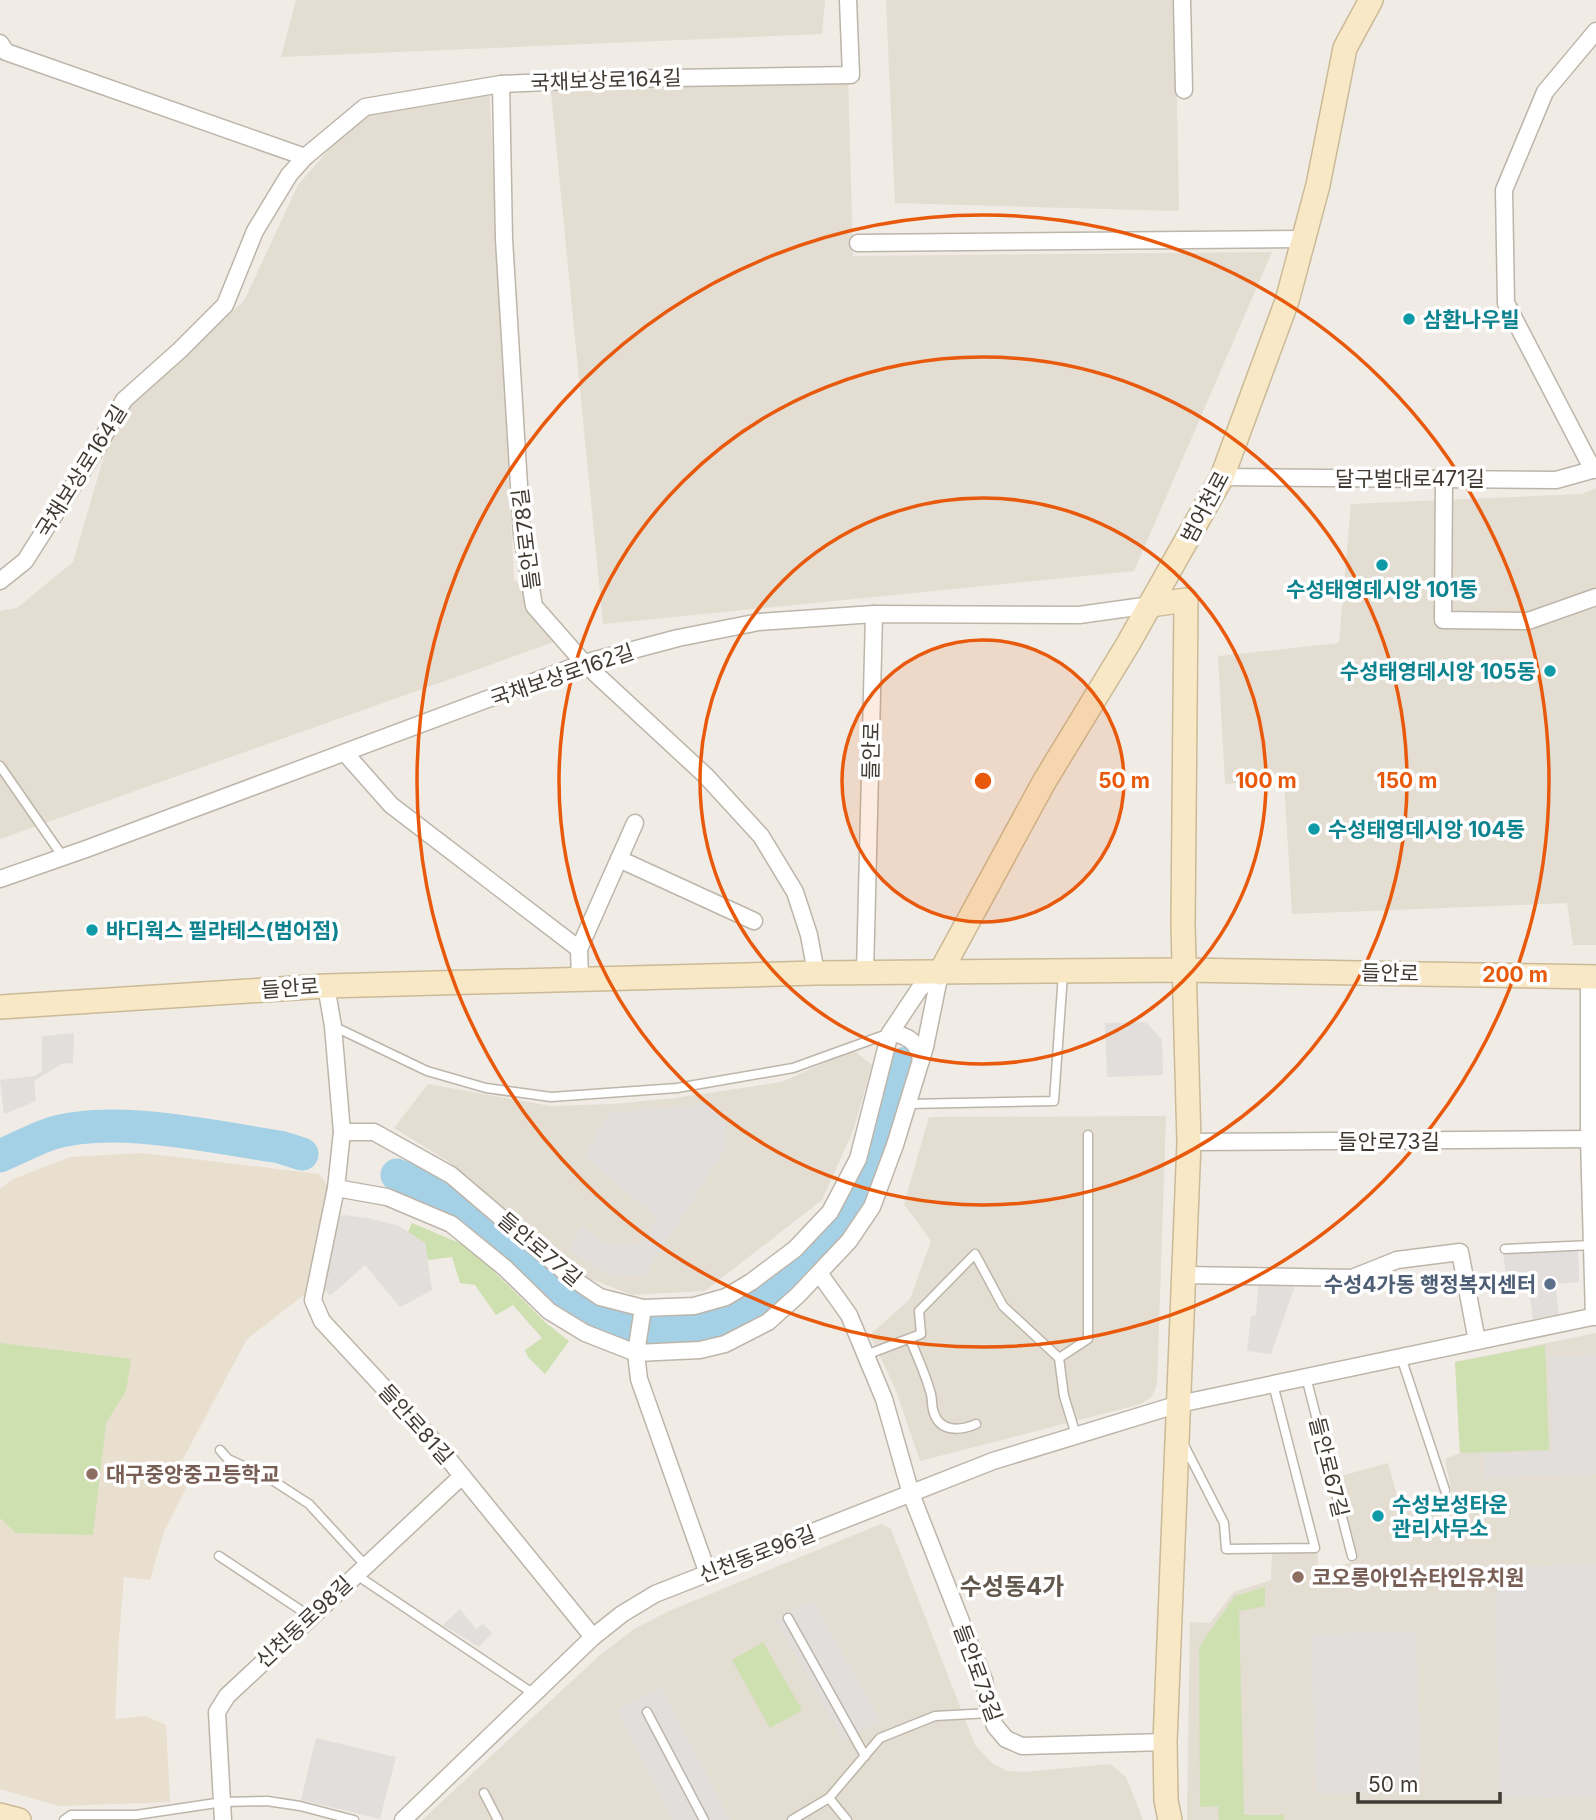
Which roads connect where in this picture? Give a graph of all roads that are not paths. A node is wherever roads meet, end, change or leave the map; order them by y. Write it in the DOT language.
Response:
graph roads {
  1 [pos="848,0"];
  2 [pos="1182,0"];
  3 [pos="1371,0"];
  4 [pos="1596,31"];
  5 [pos="0,43"];
  6 [pos="501,84"];
  7 [pos="1184,90"];
  8 [pos="305,157"];
  9 [pos="1304,239"];
  10 [pos="858,243"];
  11 [pos="1595,469"];
  12 [pos="1222,478"];
  13 [pos="1444,478"];
  14 [pos="0,581"];
  15 [pos="1596,597"];
  16 [pos="1151,605"];
  17 [pos="874,614"];
  18 [pos="584,663"];
  19 [pos="345,753"];
  20 [pos="0,766"];
  21 [pos="635,823"];
  22 [pos="63,857"];
  23 [pos="619,859"];
  24 [pos="0,878"];
  25 [pos="754,921"];
  26 [pos="579,949"];
  27 [pos="1184,970"];
  28 [pos="1063,971"];
  29 [pos="816,973"];
  30 [pos="865,973"];
  31 [pos="940,973"];
  32 [pos="1593,977"];
  33 [pos="580,979"];
  34 [pos="326,986"];
  35 [pos="0,1007"];
  36 [pos="333,1026"];
  37 [pos="890,1033"];
  38 [pos="921,1061"];
  39 [pos="908,1104"];
  40 [pos="341,1127"];
  41 [pos="1088,1135"];
  42 [pos="1592,1139"];
  43 [pos="1189,1142"];
  44 [pos="336,1188"];
  45 [pos="1592,1245"];
  46 [pos="1505,1249"];
  47 [pos="819,1273"];
  48 [pos="1184,1275"];
  49 [pos="643,1309"];
  50 [pos="1595,1316"];
  51 [pos="910,1339"];
  52 [pos="1476,1341"];
  53 [pos="636,1353"];
  54 [pos="866,1355"];
  55 [pos="1401,1357"];
  56 [pos="1059,1358"];
  57 [pos="1306,1377"];
  58 [pos="1273,1384"];
  59 [pos="1179,1404"];
  60 [pos="976,1424"];
  61 [pos="1178,1433"];
  62 [pos="1076,1436"];
  63 [pos="220,1450"];
  64 [pos="462,1476"];
  65 [pos="1445,1490"];
  66 [pos="911,1494"];
  67 [pos="219,1556"];
  68 [pos="1352,1556"];
  69 [pos="360,1570"];
  70 [pos="708,1574"];
  71 [pos="311,1617"];
  72 [pos="788,1618"];
  73 [pos="593,1637"];
  74 [pos="534,1694"];
  75 [pos="647,1713"];
  76 [pos="990,1713"];
  77 [pos="1165,1742"];
  78 [pos="865,1756"];
  79 [pos="484,1793"];
  80 [pos="829,1798"];
  81 [pos="223,1802"];
  82 [pos="0,1815"];
  83 [pos="19,1820"];
  84 [pos="64,1820"];
  85 [pos="223,1820"];
  86 [pos="354,1820"];
  87 [pos="403,1820"];
  88 [pos="498,1820"];
  89 [pos="704,1820"];
  90 [pos="792,1820"];
  91 [pos="847,1820"];
  92 [pos="1170,1820"];
  1 -- 6 [label="street, 국채보상로164길"];
  2 -- 7 [label="street"];
  3 -- 9 [label="street, 범어천로"];
  4 -- 11 [label="street"];
  5 -- 8 [label="street"];
  6 -- 8 [label="street, 국채보상로164길"];
  6 -- 18 [label="street, 들안로78길"];
  8 -- 14 [label="street, 국채보상로164길"];
  9 -- 10 [label="street"];
  9 -- 12 [label="street, 범어천로"];
  11 -- 13 [label="street, 달구벌대로471길"];
  12 -- 13 [label="street, 달구벌대로471길"];
  12 -- 16 [label="street, 범어천로"];
  13 -- 15 [label="street"];
  16 -- 17 [label="street, 국채보상로162길"];
  16 -- 27 [label="street"];
  16 -- 31 [label="street, 범어천로"];
  17 -- 18 [label="street, 국채보상로162길"];
  17 -- 30 [label="street, 들안로"];
  18 -- 19 [label="street, 국채보상로162길"];
  18 -- 29 [label="street, 들안로78길"];
  19 -- 22 [label="street, 국채보상로162길"];
  19 -- 26 [label="street"];
  20 -- 22 [label="lane"];
  21 -- 23 [label="street"];
  22 -- 24 [label="street, 국채보상로162길"];
  23 -- 25 [label="street"];
  23 -- 26 [label="street"];
  26 -- 33 [label="street"];
  27 -- 28 [label="street, 들안로"];
  27 -- 32 [label="street, 들안로"];
  27 -- 43 [label="street"];
  28 -- 31 [label="street, 들안로"];
  28 -- 39 [label="lane"];
  29 -- 30 [label="street, 들안로"];
  29 -- 33 [label="street, 들안로"];
  30 -- 31 [label="street, 들안로"];
  31 -- 37 [label="street, 들안로77길"];
  31 -- 38 [label="street"];
  32 -- 42 [label="street"];
  33 -- 34 [label="street, 들안로"];
  34 -- 35 [label="street, 들안로"];
  34 -- 36 [label="street"];
  36 -- 37 [label="lane"];
  36 -- 40 [label="street"];
  37 -- 38 [label="street"];
  37 -- 49 [label="street, 들안로77길"];
  38 -- 39 [label="street"];
  39 -- 47 [label="street"];
  40 -- 44 [label="street, 들안로81길"];
  40 -- 49 [label="street, 들안로77길"];
  41 -- 56 [label="lane"];
  42 -- 43 [label="street, 들안로73길"];
  42 -- 45 [label="street"];
  43 -- 48 [label="street"];
  44 -- 53 [label="street"];
  44 -- 64 [label="street, 들안로81길"];
  45 -- 46 [label="lane"];
  45 -- 50 [label="street"];
  47 -- 53 [label="street"];
  47 -- 54 [label="street, 들안로73길"];
  48 -- 52 [label="street"];
  48 -- 59 [label="street"];
  49 -- 53 [label="street"];
  50 -- 52 [label="street"];
  51 -- 54 [label="lane"];
  51 -- 56 [label="lane"];
  51 -- 60 [label="lane"];
  52 -- 55 [label="street"];
  53 -- 70 [label="street"];
  54 -- 66 [label="street, 들안로73길"];
  55 -- 57 [label="street"];
  55 -- 65 [label="lane"];
  56 -- 62 [label="lane"];
  57 -- 58 [label="street"];
  57 -- 68 [label="lane, 들안로67길"];
  58 -- 59 [label="street"];
  58 -- 61 [label="lane"];
  59 -- 61 [label="street"];
  59 -- 62 [label="street, 신천동로96길"];
  61 -- 77 [label="street"];
  62 -- 66 [label="street, 신천동로96길"];
  63 -- 69 [label="lane"];
  64 -- 69 [label="street, 신천동로98길"];
  64 -- 73 [label="street, 들안로81길"];
  66 -- 70 [label="street, 신천동로96길"];
  66 -- 76 [label="street, 들안로73길"];
  67 -- 71 [label="lane"];
  69 -- 71 [label="street, 신천동로98길"];
  69 -- 74 [label="lane"];
  70 -- 73 [label="street, 신천동로96길"];
  71 -- 81 [label="street, 신천동로98길"];
  72 -- 78 [label="lane"];
  73 -- 74 [label="street, 신천동로96길"];
  74 -- 87 [label="street, 신천동로96길"];
  75 -- 89 [label="lane"];
  76 -- 77 [label="street, 들안로73길"];
  76 -- 78 [label="lane"];
  77 -- 92 [label="street"];
  78 -- 80 [label="lane"];
  79 -- 88 [label="lane"];
  80 -- 90 [label="lane"];
  80 -- 91 [label="lane"];
  81 -- 84 [label="lane"];
  81 -- 85 [label="street, 신천동로98길"];
  81 -- 86 [label="lane"];
  82 -- 83 [label="street"];
}
